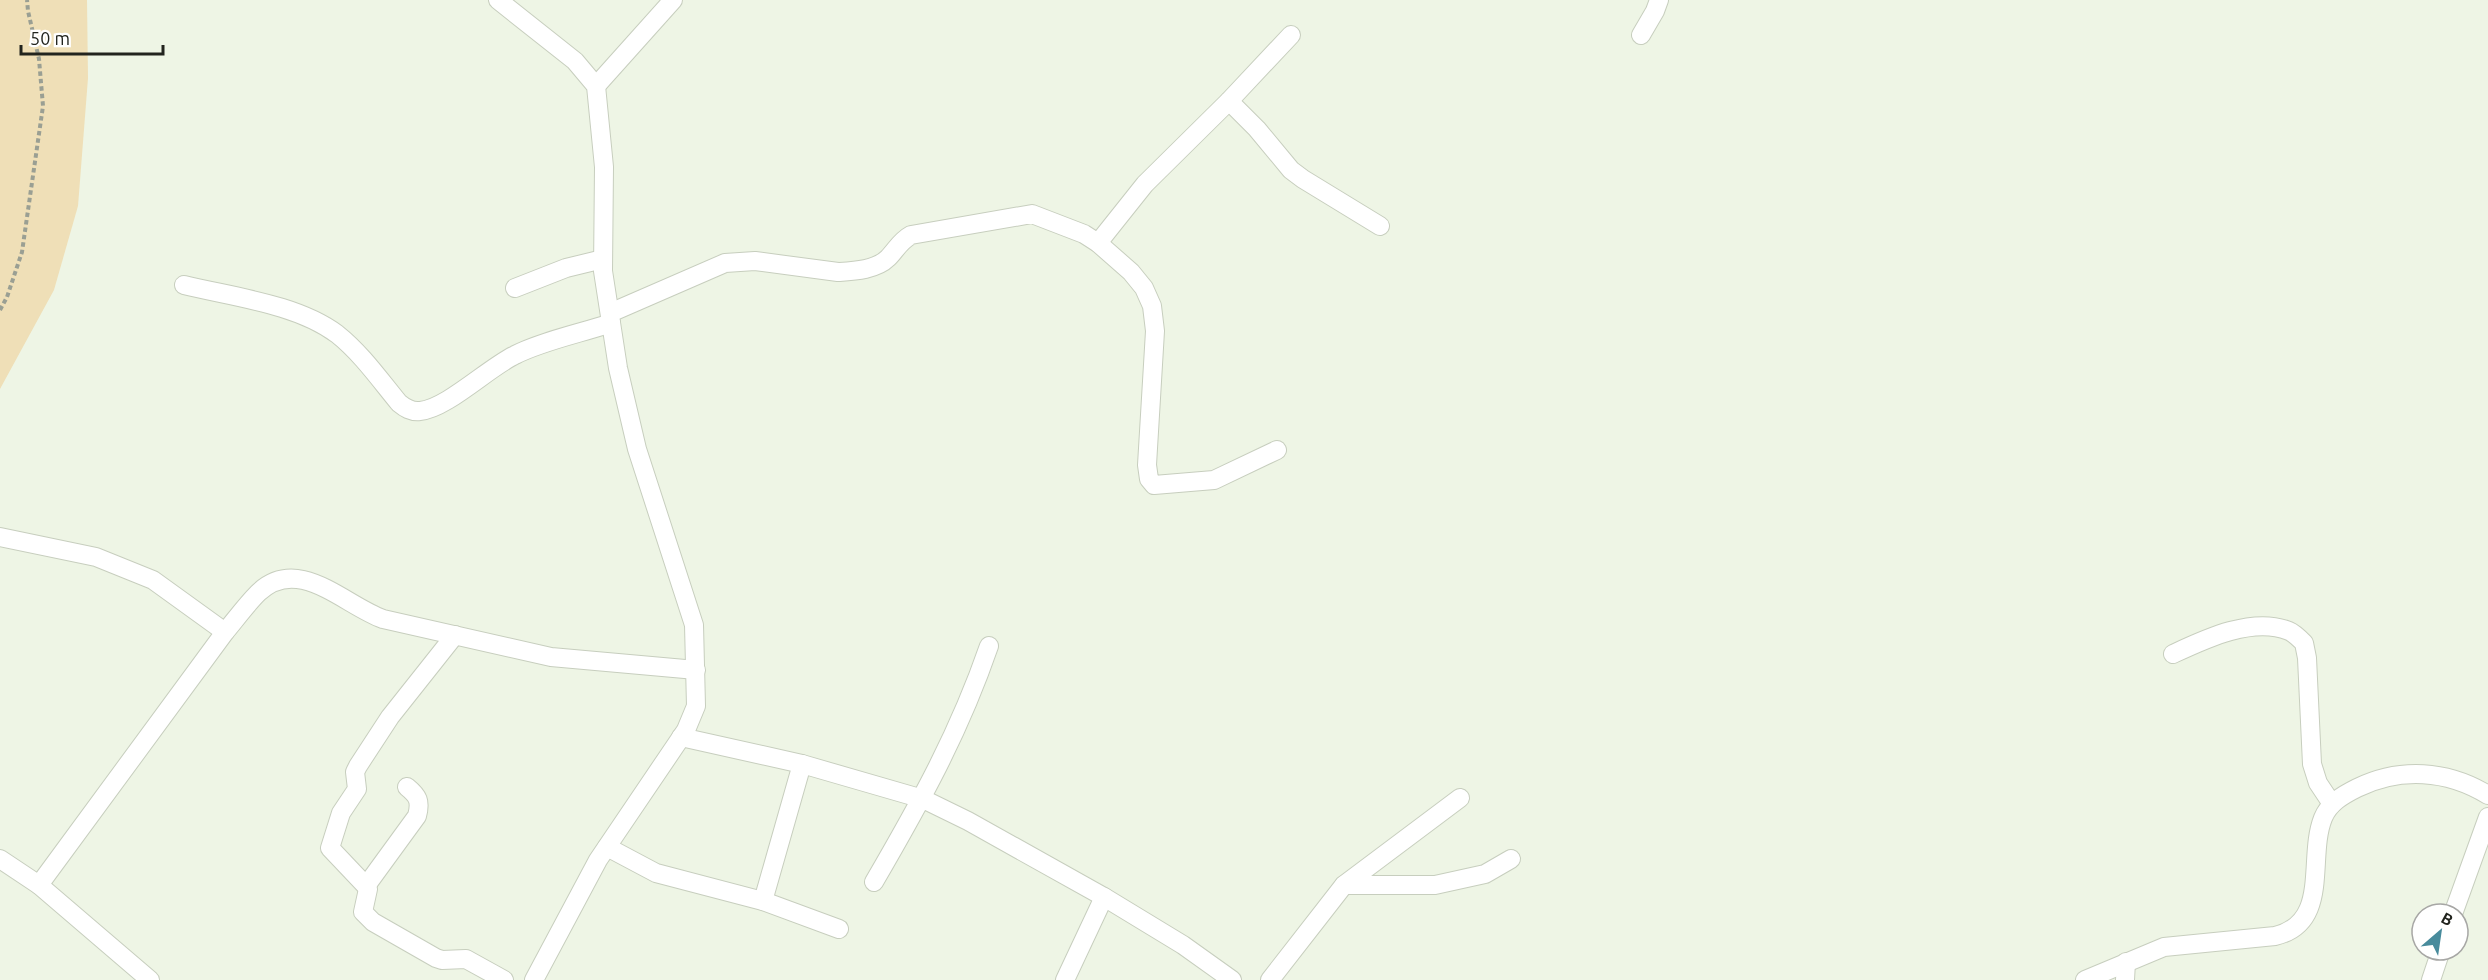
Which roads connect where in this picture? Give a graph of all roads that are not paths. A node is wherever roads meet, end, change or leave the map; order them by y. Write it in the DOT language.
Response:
graph roads {
  1 [pos="498,0"];
  2 [pos="673,0"];
  3 [pos="1659,0"];
  4 [pos="1291,35"];
  5 [pos="1641,36"];
  6 [pos="596,86"];
  7 [pos="1229,102"];
  8 [pos="1380,226"];
  9 [pos="1098,243"];
  10 [pos="603,259"];
  11 [pos="184,285"];
  12 [pos="515,288"];
  13 [pos="610,318"];
  14 [pos="1277,450"];
  15 [pos="1,540"];
  16 [pos="225,632"];
  17 [pos="455,635"];
  18 [pos="989,646"];
  19 [pos="2173,654"];
  20 [pos="696,670"];
  21 [pos="681,737"];
  22 [pos="802,765"];
  23 [pos="407,787"];
  24 [pos="2488,795"];
  25 [pos="1460,798"];
  26 [pos="923,799"];
  27 [pos="2332,804"];
  28 [pos="2488,817"];
  29 [pos="607,847"];
  30 [pos="0,860"];
  31 [pos="1511,860"];
  32 [pos="874,882"];
  33 [pos="39,885"];
  34 [pos="1344,885"];
  35 [pos="366,886"];
  36 [pos="1104,897"];
  37 [pos="763,901"];
  38 [pos="2457,902"];
  39 [pos="838,929"];
  40 [pos="2437,962"];
  41 [pos="2126,971"];
  42 [pos="150,980"];
  43 [pos="504,980"];
  44 [pos="534,980"];
  45 [pos="1065,980"];
  46 [pos="1232,980"];
  47 [pos="1270,980"];
  48 [pos="2085,980"];
  49 [pos="2431,980"];
  1 -- 6 [label="street"];
  2 -- 6 [label="street"];
  3 -- 5 [label="street"];
  4 -- 7 [label="street"];
  6 -- 10 [label="street"];
  7 -- 8 [label="street"];
  7 -- 9 [label="street"];
  9 -- 13 [label="street"];
  9 -- 14 [label="street"];
  10 -- 12 [label="street"];
  10 -- 13 [label="street"];
  11 -- 13 [label="street"];
  13 -- 20 [label="street"];
  15 -- 16 [label="street"];
  16 -- 17 [label="street"];
  16 -- 33 [label="street"];
  17 -- 20 [label="street"];
  17 -- 35 [label="street"];
  18 -- 26 [label="street"];
  19 -- 27 [label="street"];
  20 -- 21 [label="street"];
  21 -- 22 [label="street"];
  21 -- 29 [label="street"];
  22 -- 26 [label="street"];
  22 -- 37 [label="street"];
  23 -- 35 [label="street"];
  24 -- 27 [label="street"];
  25 -- 34 [label="street"];
  26 -- 32 [label="street"];
  26 -- 36 [label="street"];
  27 -- 41 [label="street"];
  28 -- 38 [label="street"];
  29 -- 37 [label="street"];
  29 -- 44 [label="street"];
  30 -- 33 [label="street"];
  31 -- 34 [label="street"];
  33 -- 42 [label="street"];
  34 -- 47 [label="street"];
  35 -- 43 [label="street"];
  36 -- 45 [label="street"];
  36 -- 46 [label="street"];
  37 -- 39 [label="street"];
  40 -- 49 [label="street"];
  41 -- 48 [label="street"];
}
